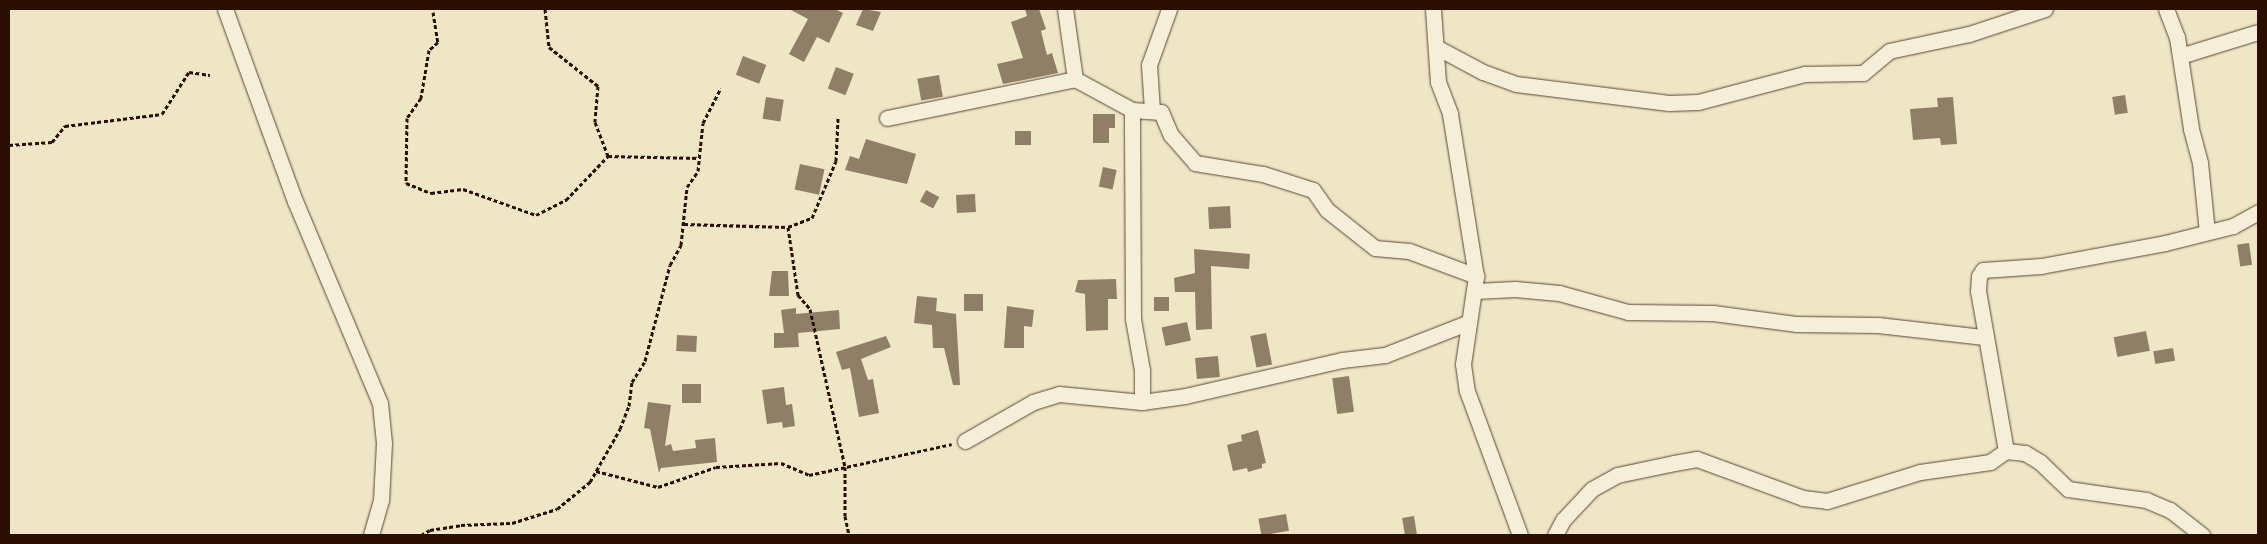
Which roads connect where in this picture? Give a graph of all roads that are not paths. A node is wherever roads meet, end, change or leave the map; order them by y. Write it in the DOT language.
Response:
graph roads {
  1 [pos="225,9"];
  2 [pos="1065,9"];
  3 [pos="1169,9"];
  4 [pos="1433,9"];
  5 [pos="2045,9"];
  6 [pos="2166,9"];
  7 [pos="2258,32"];
  8 [pos="1438,48"];
  9 [pos="2180,56"];
  10 [pos="1075,79"];
  11 [pos="1132,110"];
  12 [pos="1152,110"];
  13 [pos="887,118"];
  14 [pos="2258,212"];
  15 [pos="2207,232"];
  16 [pos="1475,284"];
  17 [pos="1466,323"];
  18 [pos="1984,337"];
  19 [pos="1142,402"];
  20 [pos="965,441"];
  21 [pos="2006,450"];
  22 [pos="371,535"];
  23 [pos="1520,535"];
  24 [pos="1555,535"];
  25 [pos="2202,535"];
  1 -- 22 [label="street"];
  2 -- 10 [label="street"];
  3 -- 12 [label="street"];
  4 -- 8 [label="street"];
  5 -- 8 [label="street"];
  6 -- 9 [label="street"];
  7 -- 9 [label="street"];
  8 -- 16 [label="street"];
  9 -- 15 [label="street"];
  10 -- 11 [label="street"];
  10 -- 13 [label="street"];
  11 -- 12 [label="street"];
  11 -- 19 [label="street"];
  12 -- 16 [label="street"];
  14 -- 15 [label="street"];
  15 -- 18 [label="street"];
  16 -- 17 [label="street"];
  16 -- 18 [label="street"];
  17 -- 19 [label="street"];
  17 -- 23 [label="street"];
  18 -- 21 [label="street"];
  19 -- 20 [label="street"];
  21 -- 24 [label="street"];
  21 -- 25 [label="street"];
}
